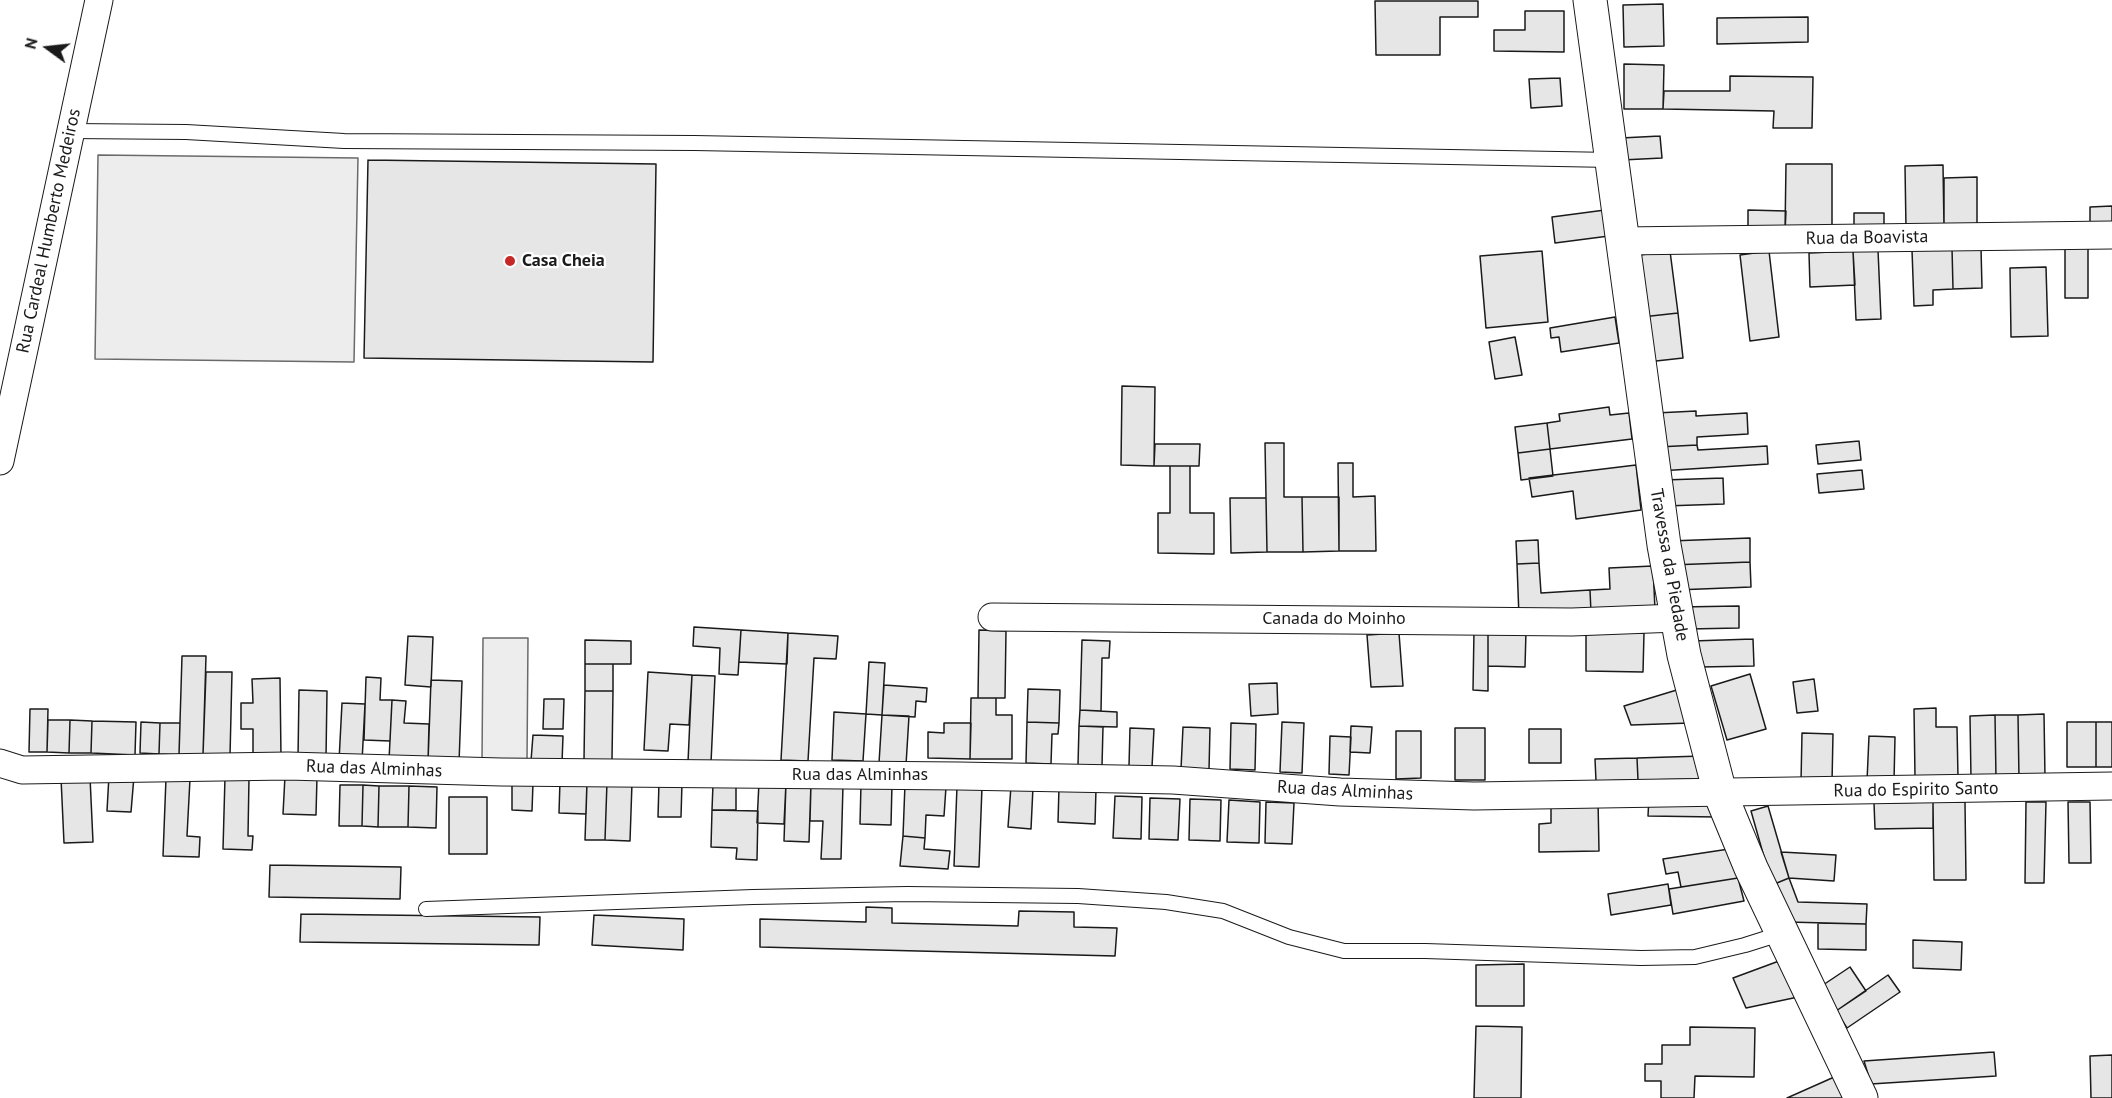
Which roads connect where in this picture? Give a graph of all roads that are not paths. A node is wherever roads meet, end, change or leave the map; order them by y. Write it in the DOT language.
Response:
graph roads {
  1 [pos="99,0"];
  2 [pos="1590,0"];
  3 [pos="71,131"];
  4 [pos="1612,160"];
  5 [pos="2112,235"];
  6 [pos="1621,241"];
  7 [pos="0,461"];
  8 [pos="992,617"];
  9 [pos="1677,618"];
  10 [pos="0,763"];
  11 [pos="2112,786"];
  12 [pos="1720,793"];
  13 [pos="426,909"];
  14 [pos="1784,933"];
  15 [pos="1862,1098"];
  1 -- 3 [label="street, Rua Cardeal Humberto Medeiros"];
  2 -- 4 [label="street, Travessa da Piedade"];
  3 -- 4 [label="lane"];
  3 -- 7 [label="street, Rua Cardeal Humberto Medeiros"];
  4 -- 6 [label="street, Travessa da Piedade"];
  5 -- 6 [label="street, Rua da Boavista"];
  6 -- 9 [label="street, Travessa da Piedade"];
  8 -- 9 [label="street, Canada do Moinho"];
  9 -- 12 [label="street, Travessa da Piedade"];
  10 -- 12 [label="street, Rua das Alminhas"];
  11 -- 12 [label="street, Rua do Espirito Santo"];
  12 -- 14 [label="street, Travessa da Piedade"];
  13 -- 14 [label="lane"];
  14 -- 15 [label="street, Travessa da Piedade"];
}
